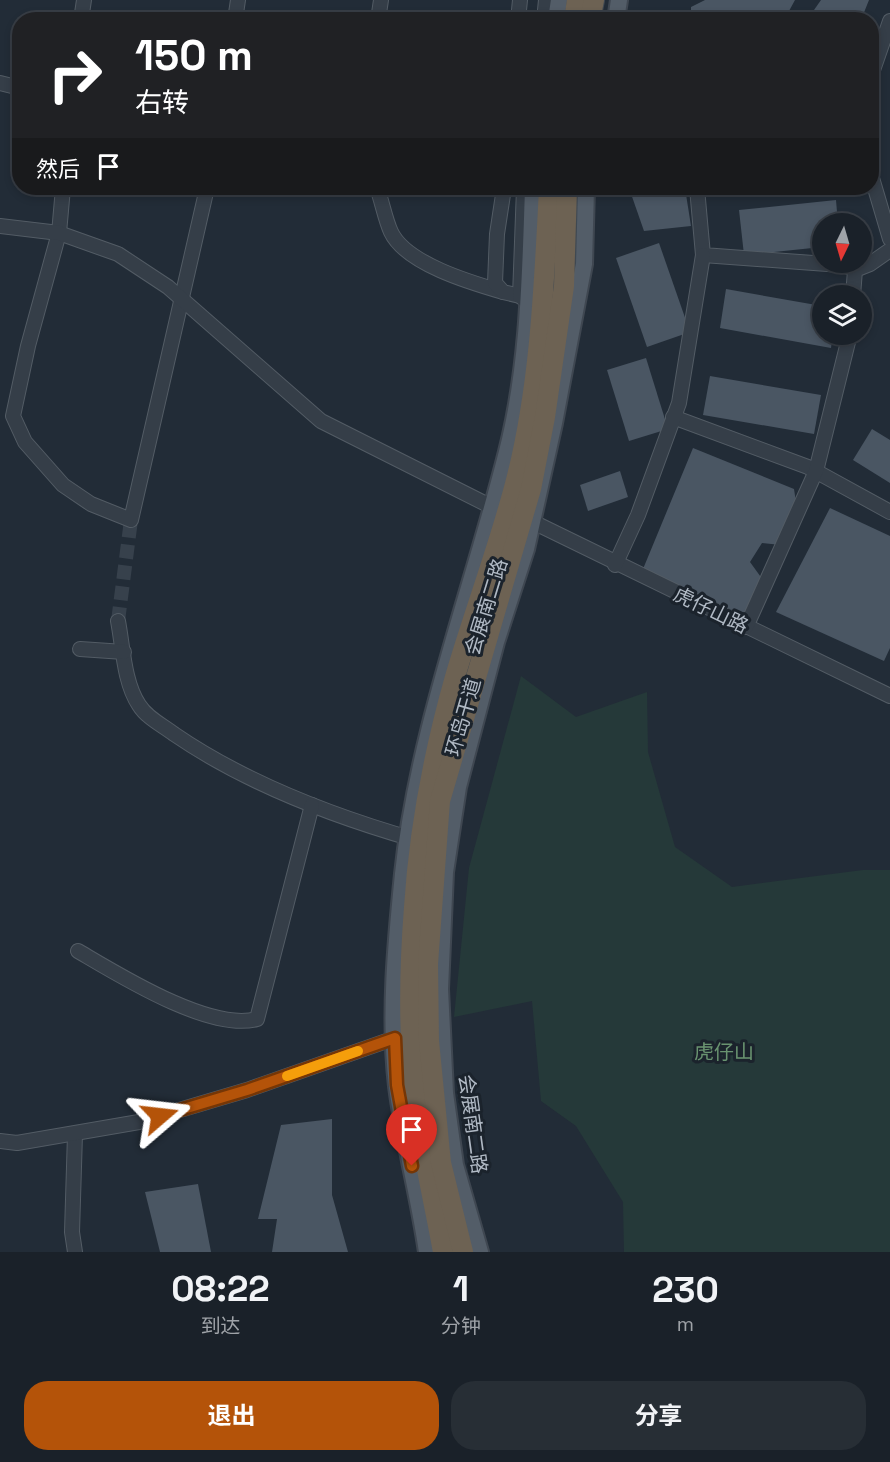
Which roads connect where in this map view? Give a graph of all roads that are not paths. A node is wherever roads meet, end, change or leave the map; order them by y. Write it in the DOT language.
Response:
graph roads {
  1 [pos="890,21"];
  2 [pos="879,53"];
  3 [pos="62,195"];
  4 [pos="205,195"];
  5 [pos="379,195"];
  6 [pos="503,195"];
  7 [pos="524,195"];
  8 [pos="533,195"];
  9 [pos="537,195"];
  10 [pos="550,195"];
  11 [pos="566,195"];
  12 [pos="578,195"];
  13 [pos="586,195"];
  14 [pos="698,195"];
  15 [pos="885,204"];
  16 [pos="0,226"];
  17 [pos="59,233"];
  18 [pos="890,239"];
  19 [pos="556,244"];
  20 [pos="890,250"];
  21 [pos="703,255"];
  22 [pos="812,263"];
  23 [pos="872,263"];
  24 [pos="504,292"];
  25 [pos="180,297"];
  26 [pos="525,299"];
  27 [pos="847,345"];
  28 [pos="673,417"];
  29 [pos="816,471"];
  30 [pos="492,507"];
  31 [pos="890,512"];
  32 [pos="533,522"];
  33 [pos="615,564"];
  34 [pos="118,621"];
  35 [pos="746,627"];
  36 [pos="80,649"];
  37 [pos="124,652"];
  38 [pos="888,690"];
  39 [pos="312,805"];
  40 [pos="415,840"];
  41 [pos="78,951"];
  42 [pos="395,1038"];
  43 [pos="412,1061"];
  44 [pos="402,1115"];
  45 [pos="75,1134"];
  46 [pos="0,1141"];
  47 [pos="75,1252"];
  48 [pos="427,1252"];
  49 [pos="443,1252"];
  50 [pos="463,1252"];
  51 [pos="480,1252"];
  1 -- 2 [label="street"];
  3 -- 17 [label="street"];
  4 -- 25 [label="street"];
  5 -- 24 [label="street"];
  6 -- 24 [label="street"];
  7 -- 26 [label="street"];
  8 -- 26 [label="main road"];
  9 -- 19 [label="highway"];
  10 -- 19 [label="highway, 环岛干道"];
  11 -- 19 [label="highway, 环岛干道"];
  12 -- 19 [label="highway"];
  13 -- 32 [label="main road, 会展南二路"];
  14 -- 21 [label="street"];
  15 -- 18 [label="street"];
  16 -- 17 [label="street"];
  17 -- 25 [label="street"];
  17 -- 25 [label="street"];
  19 -- 40 [label="highway, 环岛干道"];
  19 -- 50 [label="highway, 环岛干道"];
  20 -- 23 [label="street"];
  21 -- 22 [label="street"];
  21 -- 28 [label="street"];
  24 -- 26 [label="street"];
  25 -- 30 [label="street"];
  26 -- 30 [label="main road"];
  27 -- 29 [label="street"];
  28 -- 29 [label="street"];
  28 -- 33 [label="street"];
  29 -- 31 [label="street"];
  29 -- 35 [label="street"];
  30 -- 40 [label="main road"];
  32 -- 33 [label="street, 虎仔山路"];
  32 -- 51 [label="main road, 会展南二路"];
  33 -- 35 [label="street, 虎仔山路"];
  34 -- 37 [label="street"];
  35 -- 38 [label="street, 虎仔山路"];
  36 -- 37 [label="street"];
  37 -- 39 [label="street"];
  39 -- 40 [label="street"];
  39 -- 41 [label="street"];
  40 -- 42 [label="main road"];
  40 -- 43 [label="highway, 环岛干道"];
  42 -- 44 [label="main road"];
  42 -- 45 [label="street"];
  43 -- 44 [label="highway"];
  43 -- 49 [label="highway, 环岛干道"];
  44 -- 48 [label="main road"];
  45 -- 46 [label="street"];
  45 -- 47 [label="street"];
}
